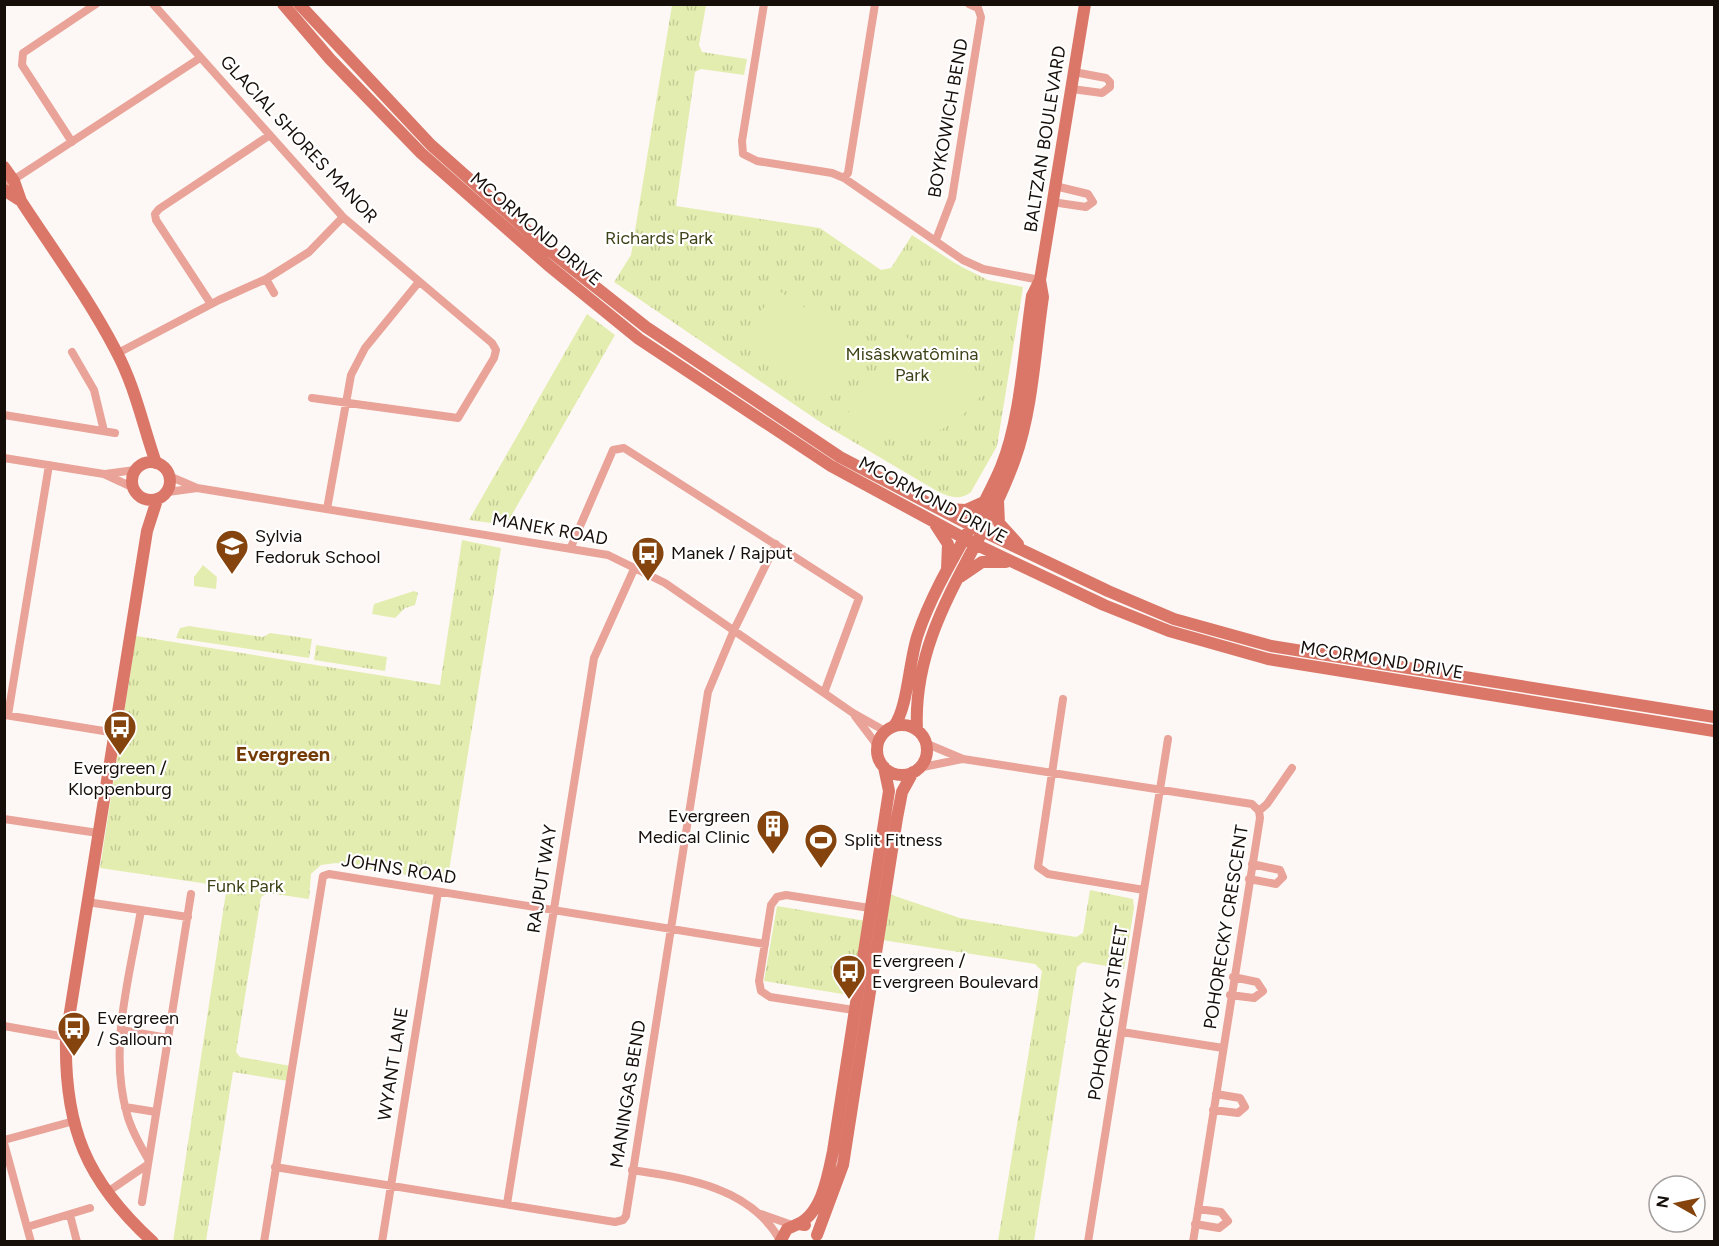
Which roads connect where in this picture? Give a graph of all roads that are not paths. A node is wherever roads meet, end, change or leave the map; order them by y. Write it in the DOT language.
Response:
graph roads {
  1 [pos="96,4"];
  2 [pos="153,4"];
  3 [pos="283,4"];
  4 [pos="299,4"];
  5 [pos="764,4"];
  6 [pos="875,4"];
  7 [pos="969,4"];
  8 [pos="1085,4"];
  9 [pos="200,58"];
  10 [pos="1074,72"];
  11 [pos="1072,89"];
  12 [pos="270,135"];
  13 [pos="72,142"];
  14 [pos="4,167"];
  15 [pos="844,178"];
  16 [pos="8,186"];
  17 [pos="1055,186"];
  18 [pos="1052,202"];
  19 [pos="343,217"];
  20 [pos="936,240"];
  21 [pos="266,279"];
  22 [pos="1040,280"];
  23 [pos="418,283"];
  24 [pos="274,293"];
  25 [pos="211,304"];
  26 [pos="72,352"];
  27 [pos="118,353"];
  28 [pos="312,398"];
  29 [pos="344,402"];
  30 [pos="4,415"];
  31 [pos="104,431"];
  32 [pos="115,433"];
  33 [pos="145,435"];
  34 [pos="4,458"];
  35 [pos="156,463"];
  36 [pos="48,465"];
  37 [pos="139,467"];
  38 [pos="104,474"];
  39 [pos="169,476"];
  40 [pos="197,488"];
  41 [pos="136,492"];
  42 [pos="168,492"];
  43 [pos="998,498"];
  44 [pos="157,500"];
  45 [pos="984,502"];
  46 [pos="940,508"];
  47 [pos="327,509"];
  48 [pos="928,517"];
  49 [pos="977,528"];
  50 [pos="147,531"];
  51 [pos="970,541"];
  52 [pos="776,544"];
  53 [pos="571,547"];
  54 [pos="1030,555"];
  55 [pos="1016,564"];
  56 [pos="635,567"];
  57 [pos="950,578"];
  58 [pos="734,630"];
  59 [pos="824,693"];
  60 [pos="1064,699"];
  61 [pos="853,713"];
  62 [pos="6,715"];
  63 [pos="1714,717"];
  64 [pos="889,729"];
  65 [pos="917,730"];
  66 [pos="1714,731"];
  67 [pos="116,733"];
  68 [pos="1168,739"];
  69 [pos="926,743"];
  70 [pos="877,745"];
  71 [pos="963,759"];
  72 [pos="884,767"];
  73 [pos="1292,768"];
  74 [pos="916,770"];
  75 [pos="1052,773"];
  76 [pos="1160,790"];
  77 [pos="1259,811"];
  78 [pos="4,819"];
  79 [pos="98,833"];
  80 [pos="1252,864"];
  81 [pos="1249,879"];
  82 [pos="1144,890"];
  83 [pos="438,892"];
  84 [pos="192,894"];
  85 [pos="87,902"];
  86 [pos="876,909"];
  87 [pos="141,910"];
  88 [pos="554,910"];
  89 [pos="188,917"];
  90 [pos="672,928"];
  91 [pos="765,944"];
  92 [pos="1233,977"];
  93 [pos="1230,994"];
  94 [pos="860,1011"];
  95 [pos="4,1026"];
  96 [pos="121,1030"];
  97 [pos="1122,1032"];
  98 [pos="66,1037"];
  99 [pos="168,1038"];
  100 [pos="1222,1048"];
  101 [pos="1216,1094"];
  102 [pos="125,1107"];
  103 [pos="1213,1110"];
  104 [pos="156,1112"];
  105 [pos="74,1121"];
  106 [pos="4,1141"];
  107 [pos="148,1162"];
  108 [pos="275,1167"];
  109 [pos="632,1170"];
  110 [pos="390,1186"];
  111 [pos="106,1193"];
  112 [pos="142,1202"];
  113 [pos="507,1204"];
  114 [pos="90,1208"];
  115 [pos="1198,1209"];
  116 [pos="755,1212"];
  117 [pos="69,1215"];
  118 [pos="1195,1224"];
  119 [pos="795,1225"];
  120 [pos="27,1227"];
  121 [pos="818,1238"];
  122 [pos="780,1241"];
  123 [pos="31,1242"];
  124 [pos="77,1242"];
  125 [pos="153,1242"];
  126 [pos="264,1242"];
  127 [pos="382,1242"];
  128 [pos="1088,1242"];
  129 [pos="1193,1242"];
  1 -- 13 [label="street"];
  2 -- 9 [label="street"];
  3 -- 48 [label="street, MCORMOND DRIVE"];
  4 -- 46 [label="street, MCORMOND DRIVE"];
  5 -- 15 [label="street"];
  6 -- 15 [label="street"];
  7 -- 20 [label="street, BOYKOWICH BEND"];
  8 -- 10 [label="street, BALTZAN BOULEVARD"];
  9 -- 12 [label="street, GLACIAL SHORES MANOR"];
  9 -- 13 [label="street, GLACIAL SHORES MANOR"];
  10 -- 11 [label="street, BALTZAN BOULEVARD"];
  10 -- 11 [label="street"];
  11 -- 17 [label="street, BALTZAN BOULEVARD"];
  12 -- 19 [label="street, GLACIAL SHORES MANOR"];
  12 -- 25 [label="street"];
  13 -- 16 [label="street, GLACIAL SHORES MANOR"];
  14 -- 16 [label="street"];
  15 -- 20 [label="street"];
  16 -- 27 [label="street"];
  17 -- 18 [label="street, BALTZAN BOULEVARD"];
  17 -- 18 [label="street"];
  18 -- 22 [label="street, BALTZAN BOULEVARD"];
  19 -- 21 [label="street"];
  19 -- 23 [label="street, GLACIAL SHORES MANOR"];
  20 -- 22 [label="street"];
  21 -- 24 [label="street"];
  21 -- 25 [label="street"];
  22 -- 43 [label="street, BALTZAN BOULEVARD"];
  22 -- 45 [label="street, BALTZAN BOULEVARD"];
  23 -- 29 [label="street"];
  23 -- 29 [label="street, GLACIAL SHORES MANOR"];
  25 -- 27 [label="street"];
  26 -- 31 [label="street"];
  27 -- 33 [label="street"];
  28 -- 29 [label="street"];
  29 -- 47 [label="street"];
  30 -- 31 [label="street"];
  31 -- 32 [label="street"];
  33 -- 35 [label="street"];
  33 -- 37 [label="street"];
  34 -- 36 [label="street"];
  35 -- 37 [label="street"];
  35 -- 39 [label="street"];
  36 -- 38 [label="street"];
  36 -- 62 [label="street"];
  37 -- 38 [label="street"];
  37 -- 41 [label="street"];
  38 -- 41 [label="street"];
  39 -- 40 [label="street, MANEK ROAD"];
  39 -- 42 [label="street"];
  40 -- 42 [label="street, MANEK ROAD"];
  40 -- 47 [label="street, MANEK ROAD"];
  41 -- 44 [label="street"];
  41 -- 50 [label="street"];
  42 -- 44 [label="street"];
  43 -- 49 [label="street, BALTZAN BOULEVARD"];
  43 -- 54 [label="street"];
  44 -- 50 [label="street"];
  45 -- 46 [label="street"];
  45 -- 49 [label="street, BALTZAN BOULEVARD"];
  46 -- 49 [label="street, MCORMOND DRIVE"];
  47 -- 53 [label="street, MANEK ROAD"];
  48 -- 51 [label="street, MCORMOND DRIVE"];
  48 -- 57 [label="street"];
  49 -- 51 [label="street, BALTZAN BOULEVARD"];
  49 -- 54 [label="street, MCORMOND DRIVE"];
  50 -- 67 [label="street"];
  51 -- 55 [label="street, MCORMOND DRIVE"];
  51 -- 57 [label="street, BALTZAN BOULEVARD"];
  52 -- 53 [label="street"];
  52 -- 58 [label="street, MANINGAS BEND"];
  52 -- 59 [label="street"];
  53 -- 56 [label="street, MANEK ROAD"];
  54 -- 63 [label="street, MCORMOND DRIVE"];
  55 -- 57 [label="street"];
  55 -- 66 [label="street, MCORMOND DRIVE"];
  56 -- 58 [label="street, MANEK ROAD"];
  56 -- 88 [label="street, RAJPUT WAY"];
  57 -- 64 [label="street"];
  57 -- 65 [label="street"];
  58 -- 59 [label="street, MANEK ROAD"];
  58 -- 90 [label="street, MANINGAS BEND"];
  59 -- 61 [label="street, MANEK ROAD"];
  60 -- 75 [label="street"];
  61 -- 64 [label="street, MANEK ROAD"];
  61 -- 70 [label="street, MANEK ROAD"];
  62 -- 67 [label="street"];
  64 -- 65 [label="street"];
  64 -- 70 [label="street"];
  65 -- 69 [label="street"];
  67 -- 79 [label="street"];
  68 -- 76 [label="street, POHORECKY STREET"];
  69 -- 71 [label="street, POHORECKY CRESCENT"];
  69 -- 74 [label="street"];
  70 -- 72 [label="street"];
  71 -- 74 [label="street, POHORECKY CRESCENT"];
  71 -- 75 [label="street, POHORECKY CRESCENT"];
  72 -- 74 [label="street"];
  72 -- 86 [label="street"];
  73 -- 77 [label="street"];
  74 -- 86 [label="street"];
  75 -- 76 [label="street, POHORECKY CRESCENT"];
  75 -- 82 [label="street"];
  76 -- 77 [label="street, POHORECKY CRESCENT"];
  76 -- 82 [label="street, POHORECKY STREET"];
  77 -- 80 [label="street, POHORECKY CRESCENT"];
  78 -- 79 [label="street"];
  79 -- 85 [label="street"];
  80 -- 81 [label="street, POHORECKY CRESCENT"];
  80 -- 81 [label="street"];
  81 -- 92 [label="street, POHORECKY CRESCENT"];
  82 -- 97 [label="street, POHORECKY STREET"];
  83 -- 88 [label="street, JOHNS ROAD"];
  83 -- 108 [label="street, JOHNS ROAD"];
  83 -- 110 [label="street, WYANT LANE"];
  84 -- 89 [label="street"];
  85 -- 87 [label="street"];
  85 -- 98 [label="street"];
  86 -- 91 [label="street"];
  86 -- 94 [label="street"];
  87 -- 89 [label="street"];
  87 -- 96 [label="street"];
  88 -- 90 [label="street, JOHNS ROAD"];
  88 -- 113 [label="street, RAJPUT WAY"];
  89 -- 99 [label="street"];
  90 -- 91 [label="street, JOHNS ROAD"];
  90 -- 109 [label="street, MANINGAS BEND"];
  91 -- 94 [label="street"];
  92 -- 93 [label="street, POHORECKY CRESCENT"];
  92 -- 93 [label="street"];
  93 -- 100 [label="street, POHORECKY CRESCENT"];
  94 -- 119 [label="street"];
  94 -- 121 [label="street"];
  95 -- 98 [label="street"];
  96 -- 99 [label="street"];
  96 -- 102 [label="street"];
  97 -- 100 [label="street"];
  97 -- 128 [label="street, POHORECKY STREET"];
  98 -- 105 [label="street"];
  99 -- 104 [label="street"];
  100 -- 101 [label="street, POHORECKY CRESCENT"];
  101 -- 103 [label="street, POHORECKY CRESCENT"];
  101 -- 103 [label="street"];
  102 -- 104 [label="street"];
  102 -- 107 [label="street"];
  103 -- 115 [label="street, POHORECKY CRESCENT"];
  104 -- 107 [label="street"];
  105 -- 106 [label="street"];
  105 -- 111 [label="street"];
  106 -- 120 [label="street"];
  107 -- 111 [label="street"];
  107 -- 112 [label="street"];
  108 -- 110 [label="street, MANINGAS BEND"];
  108 -- 126 [label="street, JOHNS ROAD"];
  109 -- 113 [label="street, MANINGAS BEND"];
  109 -- 116 [label="street"];
  110 -- 113 [label="street, MANINGAS BEND"];
  110 -- 127 [label="street, WYANT LANE"];
  111 -- 125 [label="street"];
  114 -- 117 [label="street"];
  115 -- 118 [label="street, POHORECKY CRESCENT"];
  115 -- 118 [label="street"];
  116 -- 119 [label="street"];
  116 -- 122 [label="street"];
  117 -- 120 [label="street"];
  117 -- 124 [label="street"];
  118 -- 129 [label="street, POHORECKY CRESCENT"];
  119 -- 121 [label="street"];
  119 -- 122 [label="street"];
  120 -- 123 [label="street"];
}
